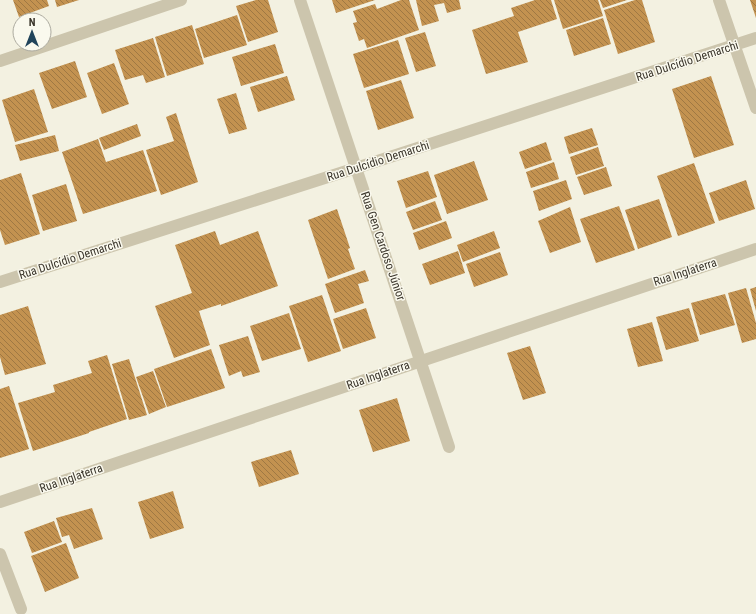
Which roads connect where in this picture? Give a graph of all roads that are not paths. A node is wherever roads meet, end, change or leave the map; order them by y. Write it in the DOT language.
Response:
graph roads {
  1 [pos="181,0"];
  2 [pos="300,0"];
  3 [pos="719,0"];
  4 [pos="756,38"];
  5 [pos="735,45"];
  6 [pos="0,61"];
  7 [pos="756,108"];
  8 [pos="356,168"];
  9 [pos="756,249"];
  10 [pos="0,282"];
  11 [pos="421,361"];
  12 [pos="449,447"];
  13 [pos="0,502"];
  14 [pos="0,554"];
  15 [pos="21,609"];
  1 -- 6 [label="street"];
  2 -- 8 [label="street, Rua Gen Cardoso Júnior"];
  3 -- 5 [label="street"];
  4 -- 5 [label="street, Rua Dulcídio Demarchi"];
  5 -- 7 [label="street"];
  5 -- 8 [label="street, Rua Dulcídio Demarchi"];
  8 -- 10 [label="street, Rua Dulcídio Demarchi"];
  8 -- 11 [label="street, Rua Gen Cardoso Júnior"];
  9 -- 11 [label="street, Rua Inglaterra"];
  11 -- 12 [label="street, Rua Gen Cardoso Júnior"];
  11 -- 13 [label="street, Rua Inglaterra"];
  14 -- 15 [label="street"];
}
